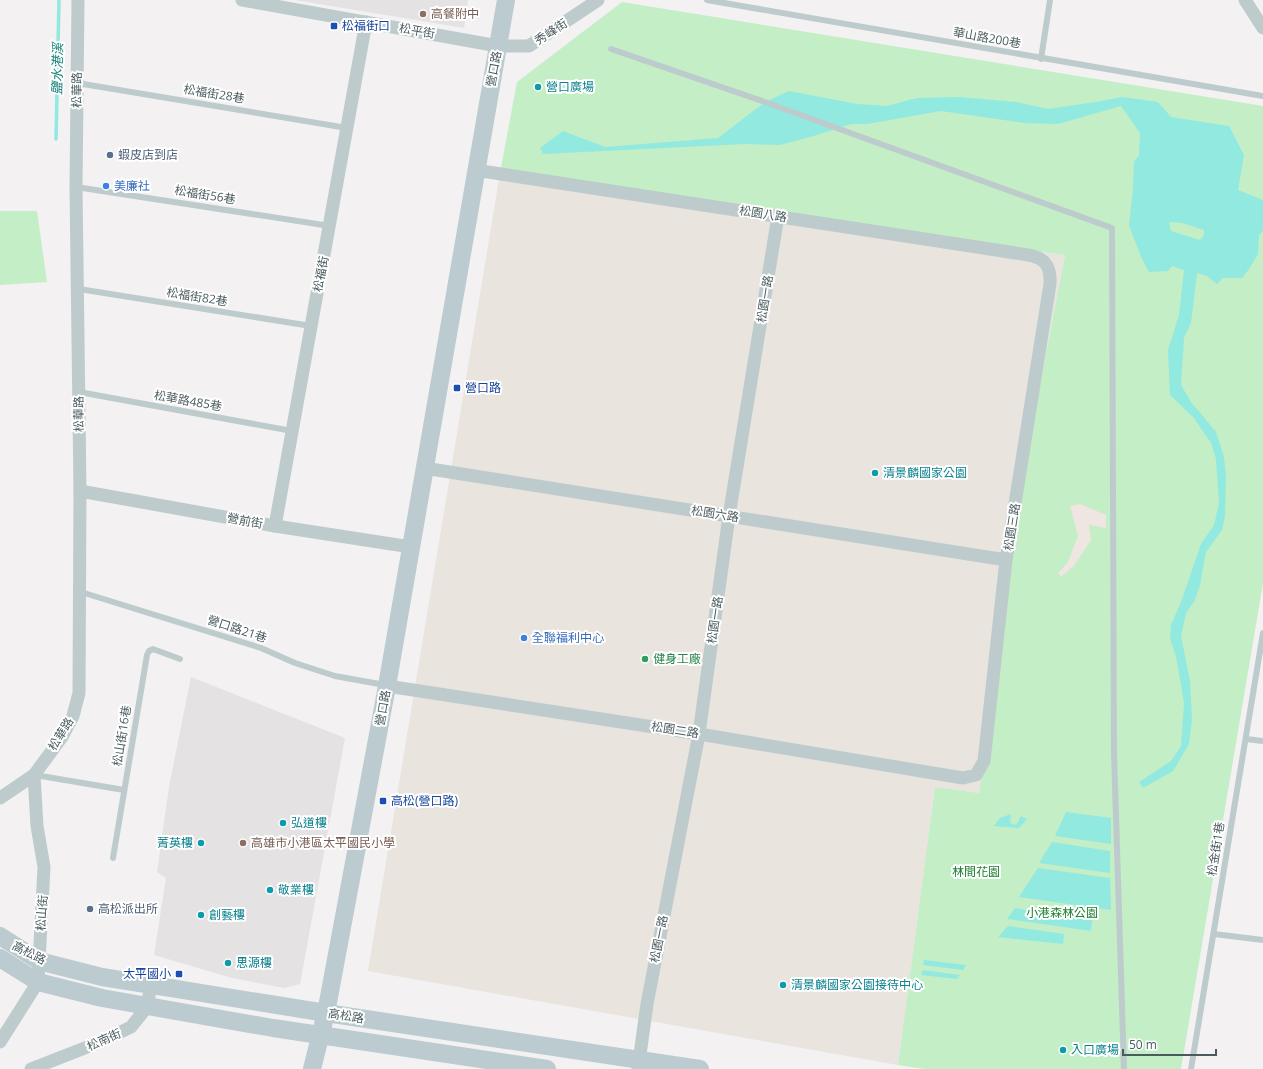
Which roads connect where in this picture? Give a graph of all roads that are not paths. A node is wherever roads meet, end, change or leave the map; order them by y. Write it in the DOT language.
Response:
graph roads {
  1 [pos="78,0"];
  2 [pos="242,0"];
  3 [pos="506,0"];
  4 [pos="598,0"];
  5 [pos="707,0"];
  6 [pos="1050,0"];
  7 [pos="1245,0"];
  8 [pos="366,22"];
  9 [pos="1263,28"];
  10 [pos="498,46"];
  11 [pos="611,49"];
  12 [pos="1041,59"];
  13 [pos="77,83"];
  14 [pos="1263,96"];
  15 [pos="347,128"];
  16 [pos="475,170"];
  17 [pos="76,187"];
  18 [pos="778,216"];
  19 [pos="330,226"];
  20 [pos="1048,265"];
  21 [pos="79,289"];
  22 [pos="311,326"];
  23 [pos="79,392"];
  24 [pos="292,431"];
  25 [pos="424,468"];
  26 [pos="80,491"];
  27 [pos="729,516"];
  28 [pos="275,526"];
  29 [pos="411,547"];
  30 [pos="1006,560"];
  31 [pos="80,592"];
  32 [pos="1263,633"];
  33 [pos="180,659"];
  34 [pos="387,686"];
  35 [pos="699,734"];
  36 [pos="1246,739"];
  37 [pos="1263,741"];
  38 [pos="34,774"];
  39 [pos="963,778"];
  40 [pos="124,790"];
  41 [pos="0,798"];
  42 [pos="113,858"];
  43 [pos="1214,934"];
  44 [pos="0,936"];
  45 [pos="1263,940"];
  46 [pos="0,958"];
  47 [pos="39,961"];
  48 [pos="38,982"];
  49 [pos="150,985"];
  50 [pos="147,1007"];
  51 [pos="326,1013"];
  52 [pos="322,1035"];
  53 [pos="0,1042"];
  54 [pos="639,1065"];
  55 [pos="31,1069"];
  56 [pos="312,1069"];
  57 [pos="548,1069"];
  58 [pos="700,1069"];
  59 [pos="1124,1069"];
  60 [pos="1191,1069"];
  1 -- 13 [label="street, 松華路"];
  2 -- 8 [label="street, 松平街"];
  3 -- 10 [label="street, 營口路"];
  4 -- 10 [label="street, 秀峰街"];
  5 -- 12 [label="lane, 華山路200巷"];
  6 -- 12 [label="lane"];
  7 -- 9 [label="street"];
  8 -- 10 [label="street, 松平街"];
  8 -- 15 [label="street, 松福街"];
  10 -- 16 [label="street, 營口路"];
  11 -- 59 [label="lane"];
  12 -- 14 [label="lane, 華山路200巷"];
  13 -- 15 [label="lane, 松福街28巷"];
  13 -- 17 [label="street, 松華路"];
  15 -- 19 [label="street, 松福街"];
  16 -- 18 [label="street, 松園八路"];
  16 -- 25 [label="street, 營口路"];
  17 -- 19 [label="lane, 松福街56巷"];
  17 -- 21 [label="street, 松華路"];
  18 -- 20 [label="street, 松園八路"];
  18 -- 27 [label="street, 松園一路"];
  19 -- 22 [label="street, 松福街"];
  20 -- 30 [label="street, 松園三路"];
  21 -- 22 [label="lane, 松福街82巷"];
  21 -- 23 [label="street, 松華路"];
  22 -- 24 [label="street, 松福街"];
  23 -- 24 [label="lane, 松華路485巷"];
  23 -- 26 [label="street, 松華路"];
  24 -- 28 [label="street, 松福街"];
  25 -- 27 [label="street, 松園六路"];
  25 -- 29 [label="street, 營口路"];
  26 -- 28 [label="street, 營前街"];
  26 -- 31 [label="street, 松華路"];
  27 -- 30 [label="street, 松園六路"];
  27 -- 35 [label="street, 松園一路"];
  28 -- 29 [label="street, 營前街"];
  29 -- 34 [label="street, 營口路"];
  30 -- 39 [label="street, 松園三路"];
  31 -- 34 [label="lane, 營口路21巷"];
  31 -- 38 [label="street, 松華路"];
  32 -- 36 [label="lane, 松金街1巷"];
  33 -- 40 [label="lane, 松山街16巷"];
  34 -- 35 [label="street, 松園二路"];
  34 -- 51 [label="street, 營口路"];
  35 -- 39 [label="street, 松園二路"];
  35 -- 54 [label="street, 松園一路"];
  36 -- 37 [label="lane"];
  36 -- 43 [label="lane, 松金街1巷"];
  38 -- 40 [label="lane"];
  38 -- 41 [label="street, 松華路"];
  38 -- 47 [label="street, 松山街"];
  40 -- 42 [label="lane, 松山街16巷"];
  43 -- 45 [label="lane"];
  43 -- 60 [label="lane, 松金街1巷"];
  44 -- 47 [label="street, 高松路"];
  46 -- 48 [label="street, 高松路"];
  47 -- 48 [label="street, 松山街"];
  47 -- 49 [label="street, 高松路"];
  48 -- 50 [label="street, 高松路"];
  48 -- 53 [label="street, 松山街"];
  49 -- 50 [label="street"];
  49 -- 51 [label="street, 高松路"];
  50 -- 52 [label="street, 高松路"];
  50 -- 55 [label="street, 松南街"];
  51 -- 52 [label="street, 營口路"];
  51 -- 54 [label="street, 高松路"];
  52 -- 56 [label="street, 營口路"];
  52 -- 57 [label="street, 高松路"];
  54 -- 58 [label="street, 高松路"];
}
